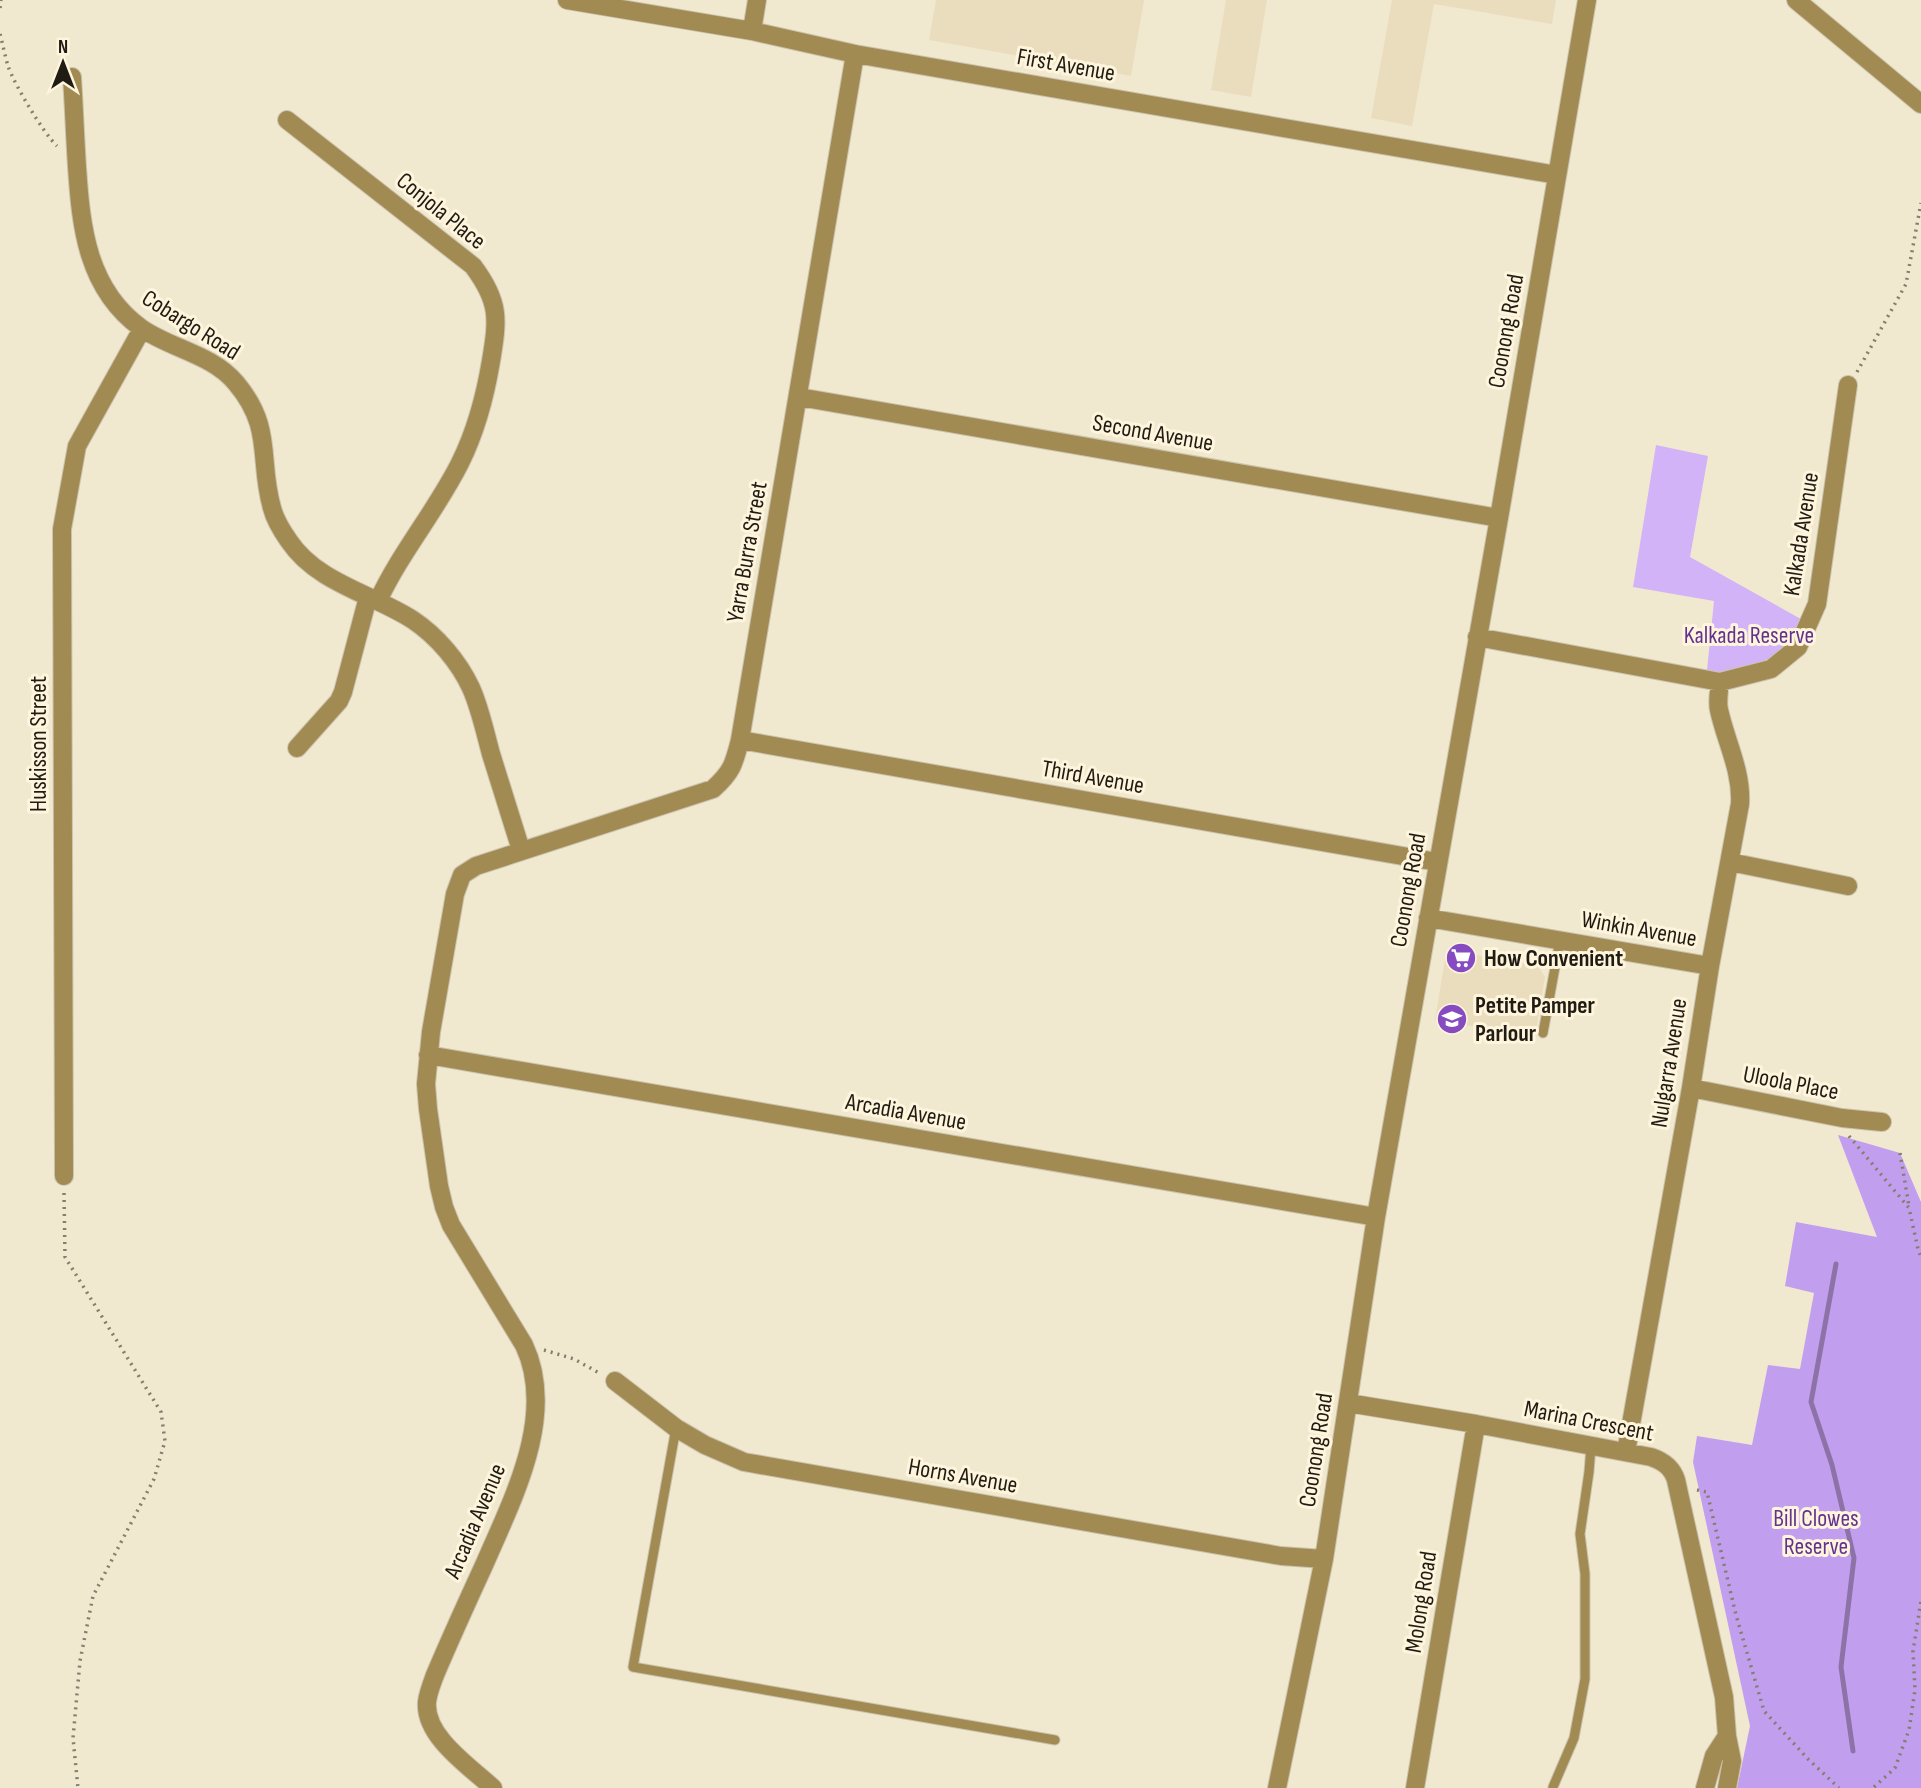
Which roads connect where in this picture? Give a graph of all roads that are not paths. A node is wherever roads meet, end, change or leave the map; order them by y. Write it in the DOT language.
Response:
graph roads {
  1 [pos="567,0"];
  2 [pos="757,0"];
  3 [pos="1587,0"];
  4 [pos="1796,0"];
  5 [pos="752,31"];
  6 [pos="855,54"];
  7 [pos="72,76"];
  8 [pos="1921,104"];
  9 [pos="287,120"];
  10 [pos="1557,175"];
  11 [pos="142,329"];
  12 [pos="1848,386"];
  13 [pos="799,397"];
  14 [pos="1499,518"];
  15 [pos="373,599"];
  16 [pos="1477,637"];
  17 [pos="1720,682"];
  18 [pos="740,740"];
  19 [pos="297,748"];
  20 [pos="521,850"];
  21 [pos="1437,862"];
  22 [pos="1730,862"];
  23 [pos="462,875"];
  24 [pos="1848,886"];
  25 [pos="1428,918"];
  26 [pos="1560,940"];
  27 [pos="1710,965"];
  28 [pos="1544,1033"];
  29 [pos="428,1055"];
  30 [pos="1690,1088"];
  31 [pos="1882,1122"];
  32 [pos="64,1177"];
  33 [pos="1376,1217"];
  34 [pos="615,1381"];
  35 [pos="1348,1403"];
  36 [pos="1476,1424"];
  37 [pos="676,1428"];
  38 [pos="1591,1446"];
  39 [pos="1626,1452"];
  40 [pos="1324,1559"];
  41 [pos="1727,1736"];
  42 [pos="1055,1740"];
  43 [pos="1553,1787"];
  44 [pos="493,1788"];
  45 [pos="1277,1788"];
  46 [pos="1415,1788"];
  47 [pos="1705,1788"];
  48 [pos="1727,1788"];
  1 -- 5 [label="street, First Avenue"];
  2 -- 5 [label="street"];
  3 -- 10 [label="street, Coonong Road"];
  4 -- 8 [label="street"];
  5 -- 6 [label="street, First Avenue"];
  6 -- 10 [label="street, First Avenue"];
  6 -- 13 [label="street, Yarra Burra Street"];
  7 -- 11 [label="street, Cobargo Road"];
  9 -- 15 [label="street, Conjola Place"];
  10 -- 14 [label="street, Coonong Road"];
  11 -- 15 [label="street, Cobargo Road"];
  11 -- 32 [label="street, Huskisson Street"];
  12 -- 17 [label="street, Kalkada Avenue"];
  13 -- 14 [label="street, Second Avenue"];
  13 -- 18 [label="street, Yarra Burra Street"];
  14 -- 16 [label="street, Coonong Road"];
  15 -- 19 [label="street, Conjola Place"];
  15 -- 20 [label="street, Cobargo Road"];
  16 -- 17 [label="street, Kalkada Avenue"];
  16 -- 21 [label="street, Coonong Road"];
  17 -- 22 [label="street, Nulgarra Avenue"];
  18 -- 20 [label="street, Yarra Burra Street"];
  18 -- 21 [label="street, Third Avenue"];
  20 -- 23 [label="street, Yarra Burra Street"];
  21 -- 25 [label="street, Coonong Road"];
  22 -- 24 [label="street"];
  22 -- 27 [label="street, Nulgarra Avenue"];
  23 -- 29 [label="street, Arcadia Avenue"];
  25 -- 26 [label="street, Winkin Avenue"];
  25 -- 33 [label="street, Coonong Road"];
  26 -- 27 [label="street, Winkin Avenue"];
  26 -- 28 [label="lane, Winkin Avenue"];
  27 -- 30 [label="street, Nulgarra Avenue"];
  29 -- 33 [label="street, Arcadia Avenue"];
  29 -- 44 [label="street, Arcadia Avenue"];
  30 -- 31 [label="street, Uloola Place"];
  30 -- 39 [label="street, Nulgarra Avenue"];
  33 -- 35 [label="street, Coonong Road"];
  34 -- 37 [label="street, Horns Avenue"];
  35 -- 36 [label="street, Marina Crescent"];
  35 -- 40 [label="street, Coonong Road"];
  36 -- 38 [label="street, Marina Crescent"];
  36 -- 46 [label="street, Molong Road"];
  37 -- 40 [label="street, Horns Avenue"];
  37 -- 42 [label="lane"];
  38 -- 39 [label="street, Marina Crescent"];
  38 -- 43 [label="lane"];
  39 -- 41 [label="street, Marina Crescent"];
  40 -- 45 [label="street, Coonong Road"];
  41 -- 47 [label="street"];
  41 -- 48 [label="street, Marina Crescent"];
}
